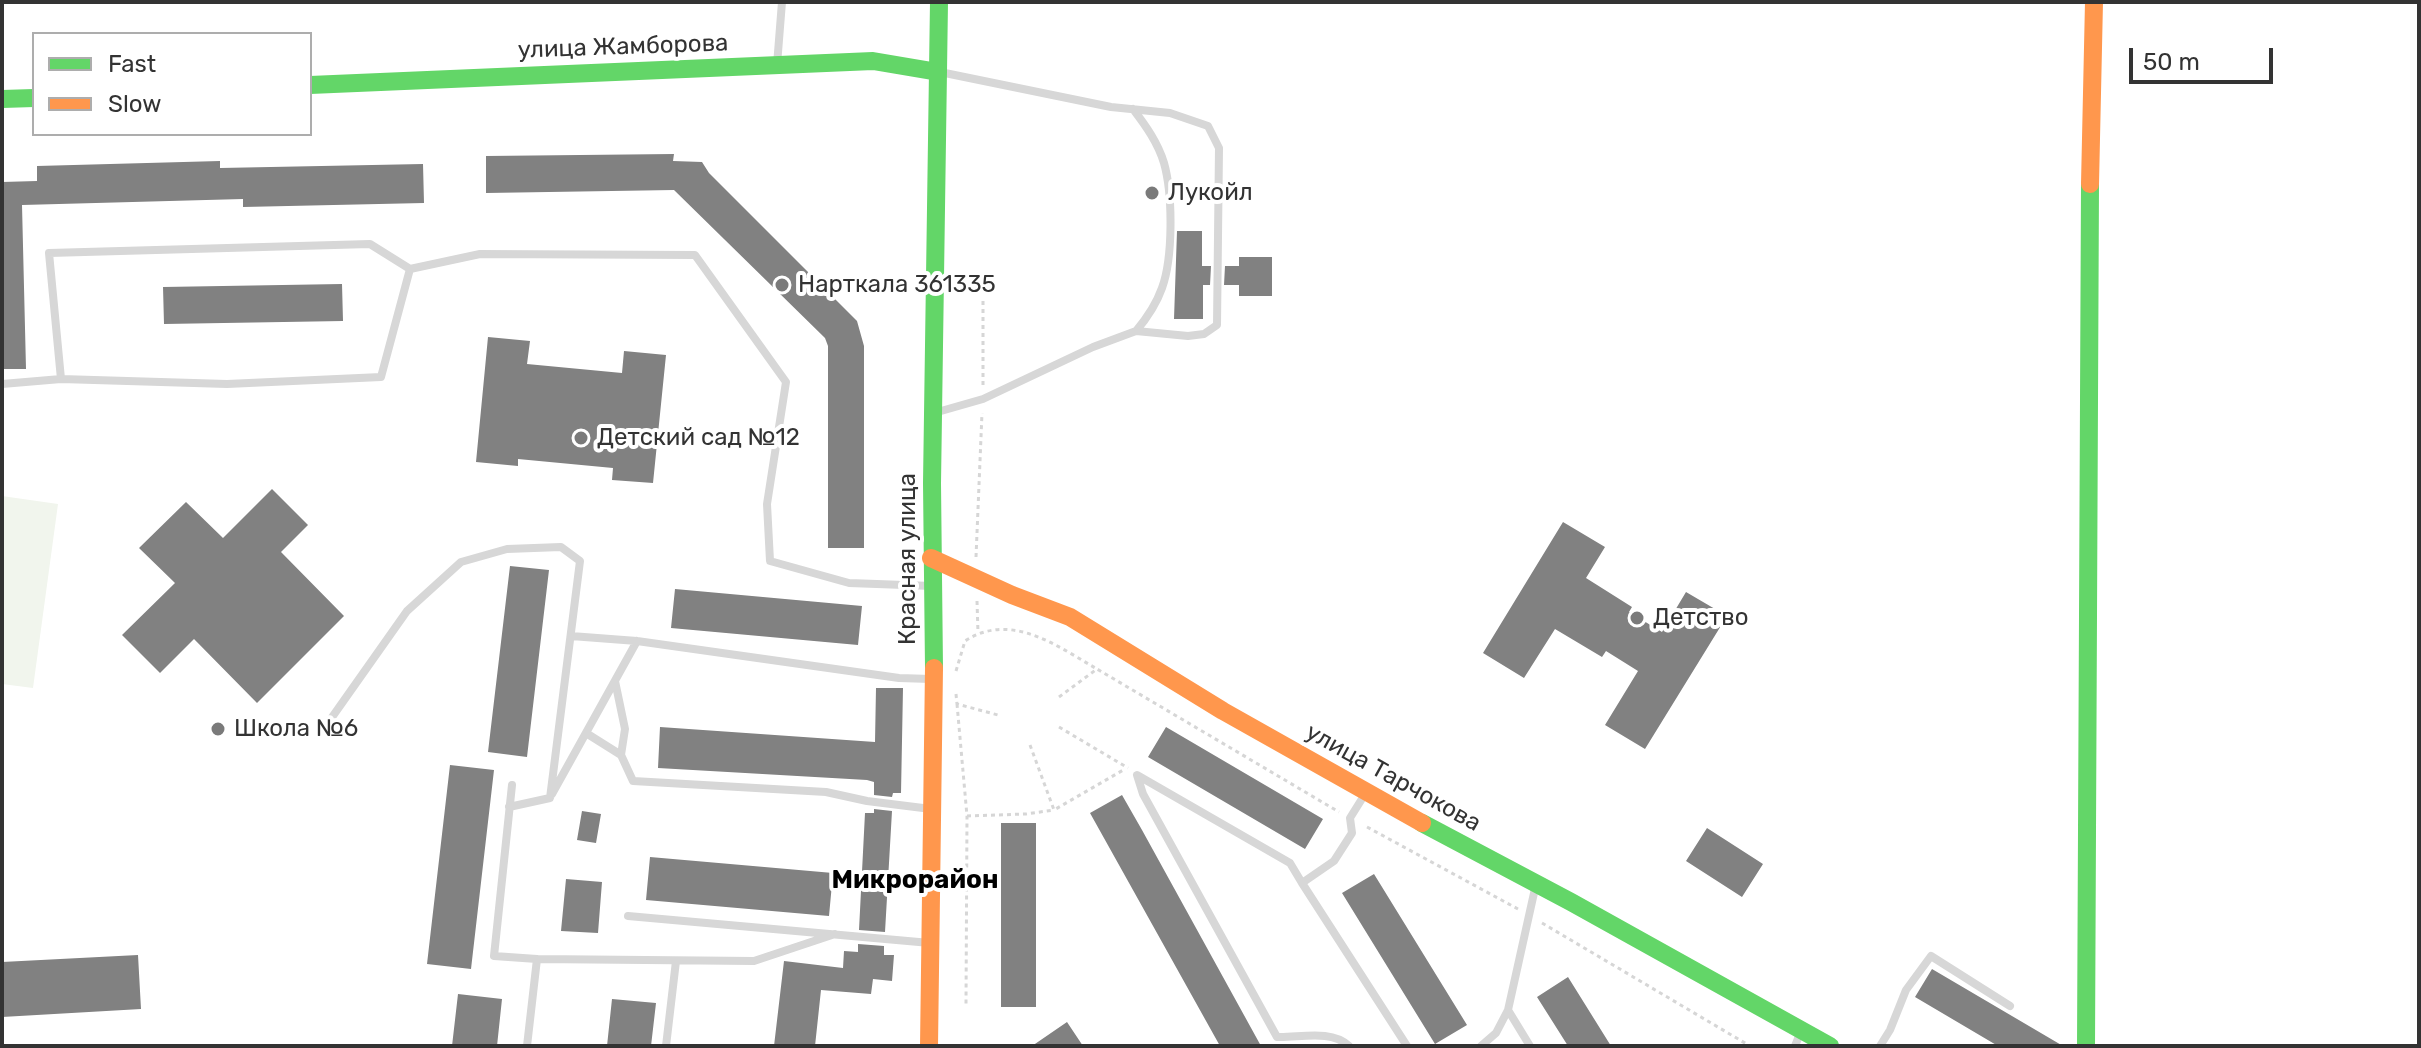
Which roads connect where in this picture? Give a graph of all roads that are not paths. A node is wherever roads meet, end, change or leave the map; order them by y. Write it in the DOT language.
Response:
graph roads {
  1 [pos="782,2"];
  2 [pos="939,2"];
  3 [pos="2094,2"];
  4 [pos="777,65"];
  5 [pos="938,72"];
  6 [pos="312,85"];
  7 [pos="32,98"];
  8 [pos="2,99"];
  9 [pos="1133,109"];
  10 [pos="410,269"];
  11 [pos="1136,331"];
  12 [pos="61,379"];
  13 [pos="2,384"];
  14 [pos="933,413"];
  15 [pos="931,558"];
  16 [pos="932,586"];
  17 [pos="571,636"];
  18 [pos="637,641"];
  19 [pos="934,679"];
  20 [pos="615,681"];
  21 [pos="323,730"];
  22 [pos="586,733"];
  23 [pos="621,755"];
  24 [pos="512,785"];
  25 [pos="1366,793"];
  26 [pos="550,798"];
  27 [pos="509,807"];
  28 [pos="932,809"];
  29 [pos="1302,883"];
  30 [pos="1536,883"];
  31 [pos="628,916"];
  32 [pos="835,934"];
  33 [pos="930,943"];
  34 [pos="537,959"];
  35 [pos="676,961"];
  36 [pos="2010,1006"];
  37 [pos="1508,1010"];
  38 [pos="929,1036"];
  39 [pos="1798,1038"];
  40 [pos="527,1046"];
  41 [pos="666,1046"];
  42 [pos="946,1046"];
  43 [pos="1349,1046"];
  44 [pos="1407,1046"];
  45 [pos="1481,1046"];
  46 [pos="1530,1046"];
  47 [pos="1830,1046"];
  48 [pos="1880,1046"];
  49 [pos="2086,1046"];
  1 -- 4 [label="lane"];
  2 -- 5 [label="street, Красная улица"];
  3 -- 49 [label="street"];
  4 -- 5 [label="street, улица Жамборова"];
  4 -- 6 [label="street, улица Жамборова"];
  5 -- 9 [label="lane"];
  5 -- 14 [label="street, Красная улица"];
  7 -- 8 [label="street"];
  9 -- 11 [label="lane"];
  9 -- 11 [label="lane"];
  10 -- 12 [label="lane"];
  10 -- 12 [label="lane"];
  10 -- 16 [label="lane"];
  11 -- 14 [label="lane"];
  12 -- 13 [label="lane"];
  14 -- 15 [label="street, Красная улица"];
  15 -- 16 [label="street, Красная улица"];
  15 -- 25 [label="street, улица Тарчокова"];
  16 -- 19 [label="street, Красная улица"];
  17 -- 18 [label="lane"];
  17 -- 21 [label="lane"];
  17 -- 26 [label="lane"];
  18 -- 19 [label="lane"];
  18 -- 20 [label="lane"];
  19 -- 28 [label="street, Красная улица"];
  20 -- 22 [label="lane"];
  20 -- 23 [label="lane"];
  22 -- 23 [label="lane"];
  22 -- 26 [label="lane"];
  23 -- 28 [label="lane"];
  24 -- 27 [label="lane"];
  25 -- 29 [label="lane"];
  25 -- 30 [label="street, улица Тарчокова"];
  26 -- 27 [label="lane"];
  27 -- 34 [label="lane"];
  28 -- 33 [label="street, Красная улица"];
  29 -- 43 [label="lane"];
  29 -- 44 [label="lane"];
  30 -- 37 [label="lane"];
  30 -- 39 [label="street, улица Тарчокова"];
  31 -- 32 [label="lane"];
  32 -- 33 [label="lane"];
  32 -- 35 [label="lane"];
  33 -- 38 [label="street, Красная улица"];
  34 -- 35 [label="lane"];
  34 -- 40 [label="lane"];
  35 -- 41 [label="lane"];
  36 -- 48 [label="lane"];
  37 -- 45 [label="lane"];
  37 -- 46 [label="lane"];
  38 -- 42 [label="street"];
  39 -- 47 [label="street, улица Тарчокова"];
}
